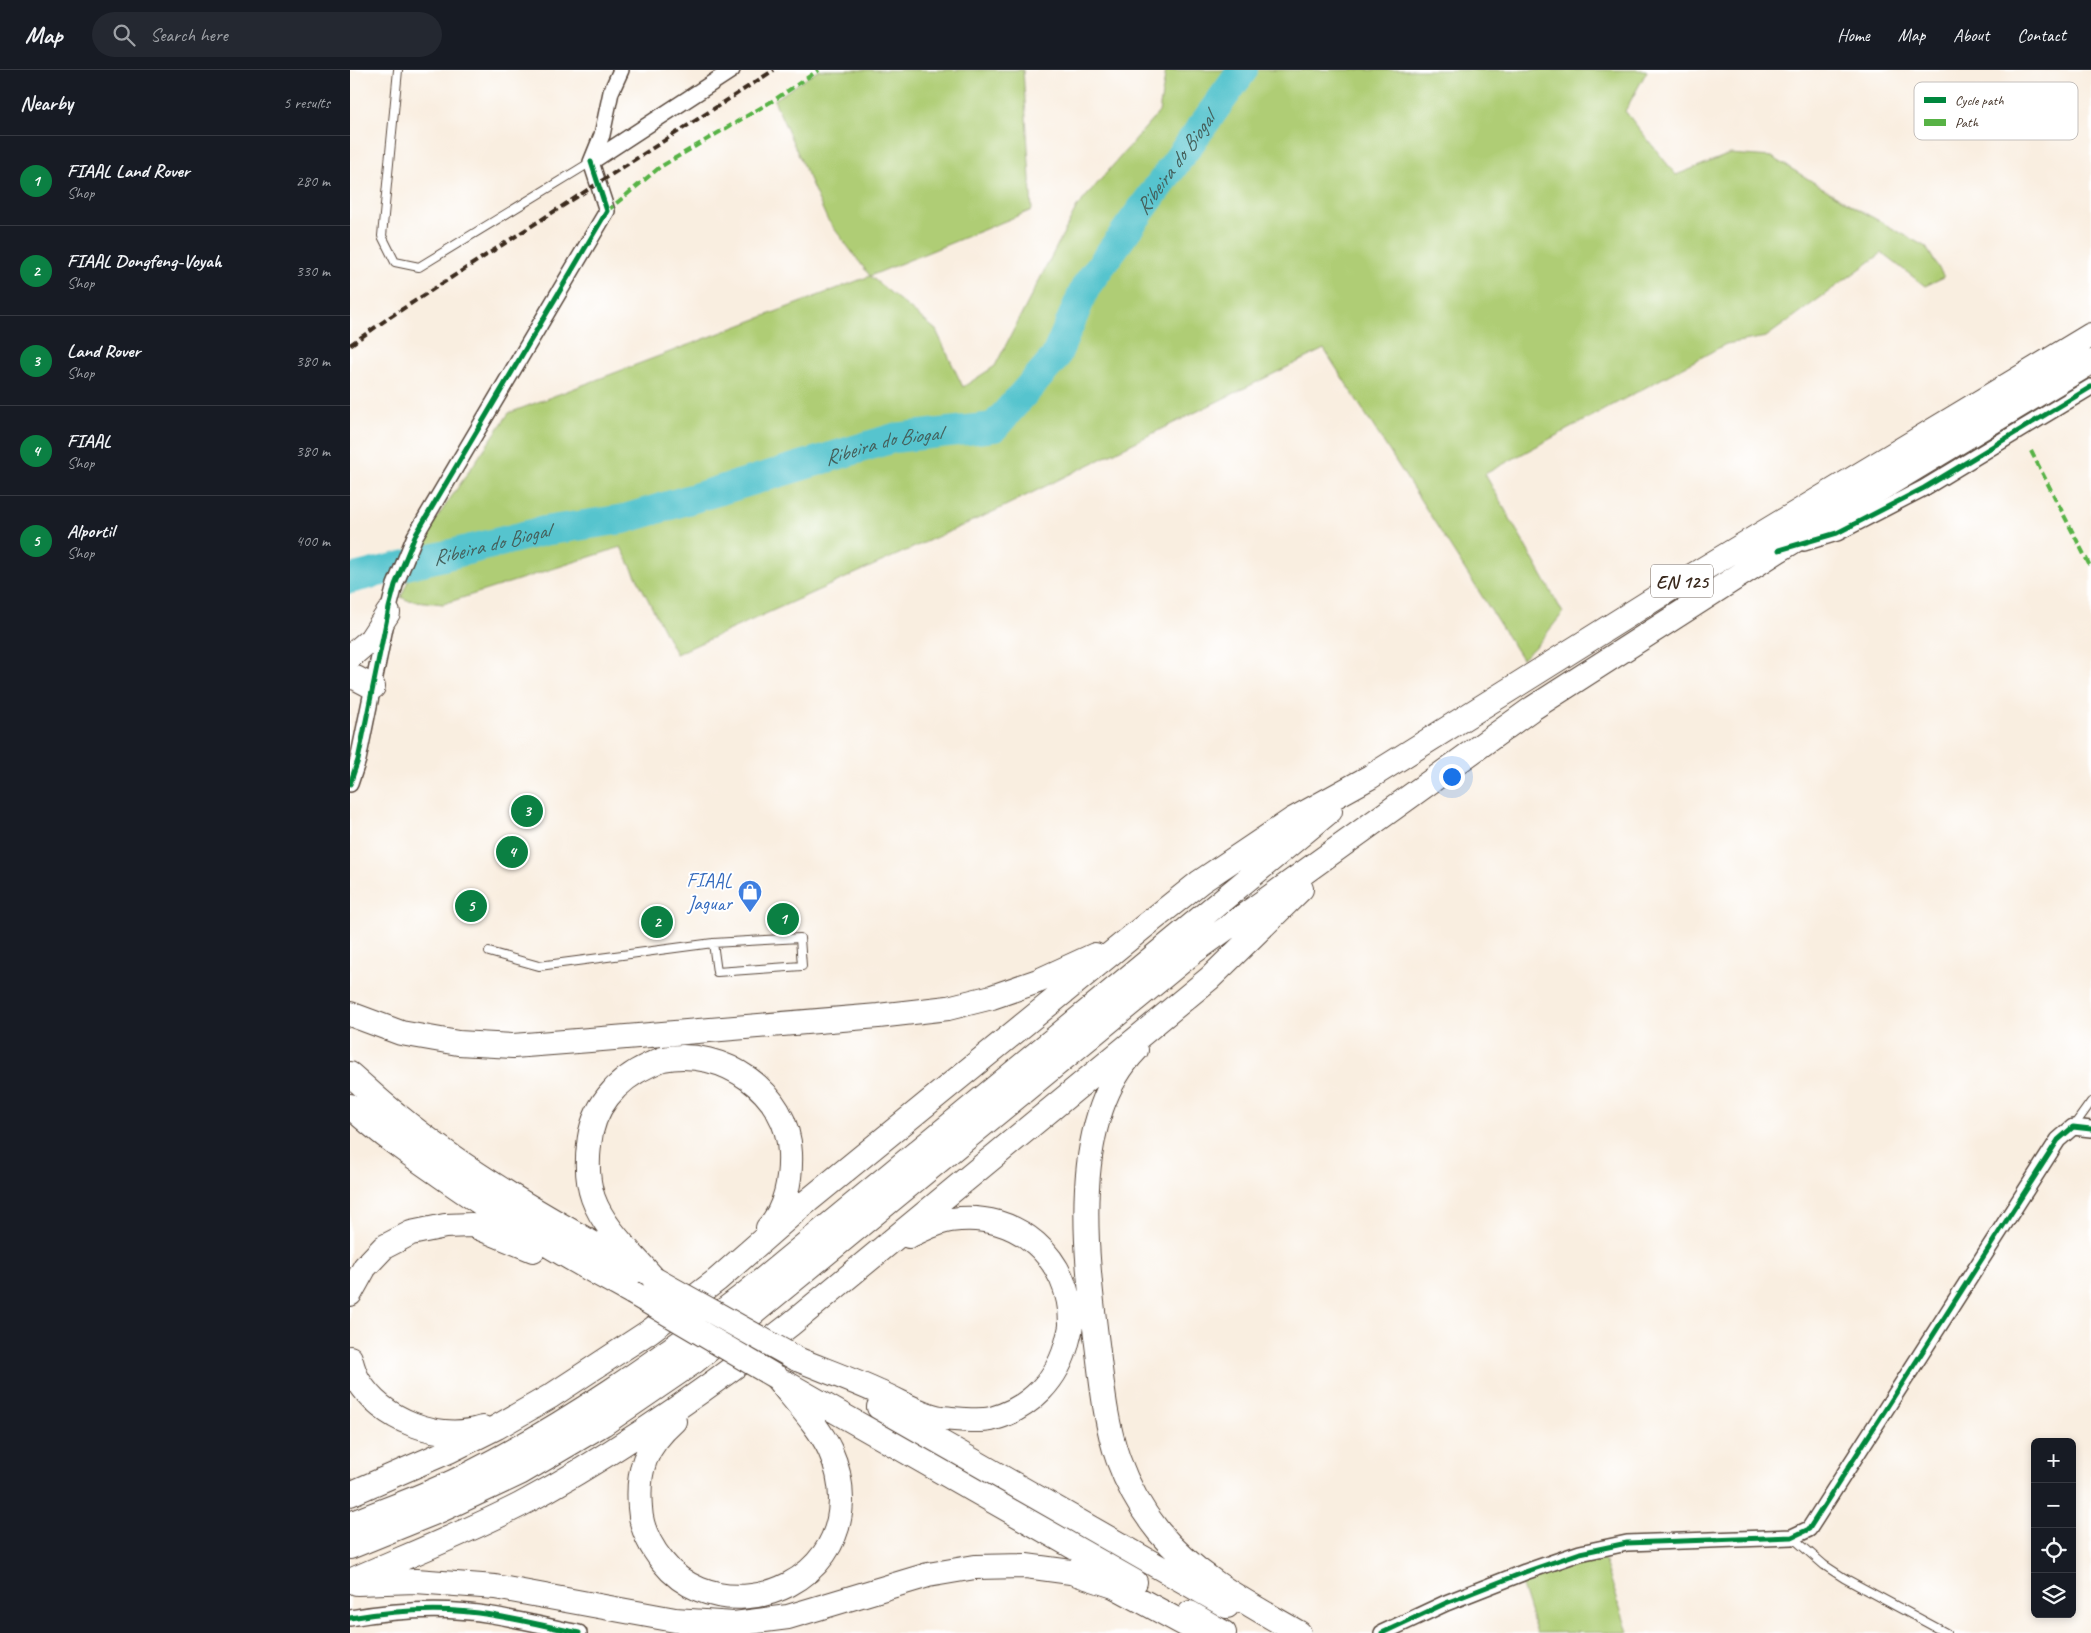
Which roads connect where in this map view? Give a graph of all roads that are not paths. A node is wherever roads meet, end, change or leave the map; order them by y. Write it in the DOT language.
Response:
graph roads {
  1 [pos="398,70"];
  2 [pos="621,70"];
  3 [pos="732,70"];
  4 [pos="591,162"];
  5 [pos="2091,335"];
  6 [pos="2091,362"];
  7 [pos="2091,387"];
  8 [pos="1779,550"];
  9 [pos="388,613"];
  10 [pos="350,657"];
  11 [pos="350,677"];
  12 [pos="373,687"];
  13 [pos="350,694"];
  14 [pos="1370,777"];
  15 [pos="350,784"];
  16 [pos="1360,831"];
  17 [pos="1146,924"];
  18 [pos="713,943"];
  19 [pos="489,952"];
  20 [pos="1210,978"];
  21 [pos="350,1014"];
  22 [pos="350,1074"];
  23 [pos="2091,1102"];
  24 [pos="350,1106"];
  25 [pos="2074,1127"];
  26 [pos="2091,1129"];
  27 [pos="865,1263"];
  28 [pos="591,1271"];
  29 [pos="654,1279"];
  30 [pos="717,1280"];
  31 [pos="350,1294"];
  32 [pos="350,1358"];
  33 [pos="797,1359"];
  34 [pos="724,1376"];
  35 [pos="776,1377"];
  36 [pos="522,1413"];
  37 [pos="350,1494"];
  38 [pos="350,1524"];
  39 [pos="1792,1537"];
  40 [pos="350,1547"];
  41 [pos="350,1582"];
  42 [pos="350,1618"];
  43 [pos="579,1633"];
  44 [pos="1201,1633"];
  45 [pos="1224,1633"];
  46 [pos="1273,1633"];
  47 [pos="1299,1633"];
  48 [pos="1382,1633"];
  49 [pos="1946,1633"];
  1 -- 4 [label="lane"];
  2 -- 4 [label="street"];
  3 -- 4 [label="street"];
  4 -- 9 [label="street"];
  5 -- 14 [label="main road, EN 125"];
  6 -- 8 [label="main road, EN 125"];
  7 -- 8 [label="street"];
  8 -- 16 [label="main road, EN 125"];
  9 -- 10 [label="main road"];
  9 -- 12 [label="street"];
  11 -- 12 [label="main road"];
  12 -- 13 [label="main road"];
  12 -- 15 [label="street"];
  14 -- 17 [label="main road"];
  14 -- 38 [label="main road"];
  16 -- 20 [label="main road"];
  16 -- 40 [label="main road"];
  17 -- 21 [label="main road"];
  17 -- 30 [label="main road"];
  18 -- 18 [label="lane"];
  18 -- 19 [label="lane"];
  20 -- 27 [label="main road"];
  20 -- 47 [label="main road"];
  22 -- 29 [label="main road"];
  23 -- 25 [label="lane"];
  24 -- 28 [label="main road"];
  25 -- 26 [label="street"];
  25 -- 39 [label="street"];
  27 -- 33 [label="main road"];
  27 -- 34 [label="main road"];
  28 -- 31 [label="main road"];
  28 -- 35 [label="main road, bridge"];
  29 -- 30 [label="main road"];
  29 -- 33 [label="main road, bridge"];
  30 -- 36 [label="main road"];
  32 -- 36 [label="main road"];
  33 -- 46 [label="main road"];
  34 -- 35 [label="main road"];
  34 -- 41 [label="main road"];
  35 -- 45 [label="main road"];
  36 -- 37 [label="main road"];
  39 -- 48 [label="street"];
  39 -- 49 [label="lane"];
  41 -- 44 [label="main road"];
  42 -- 43 [label="street"];
}
